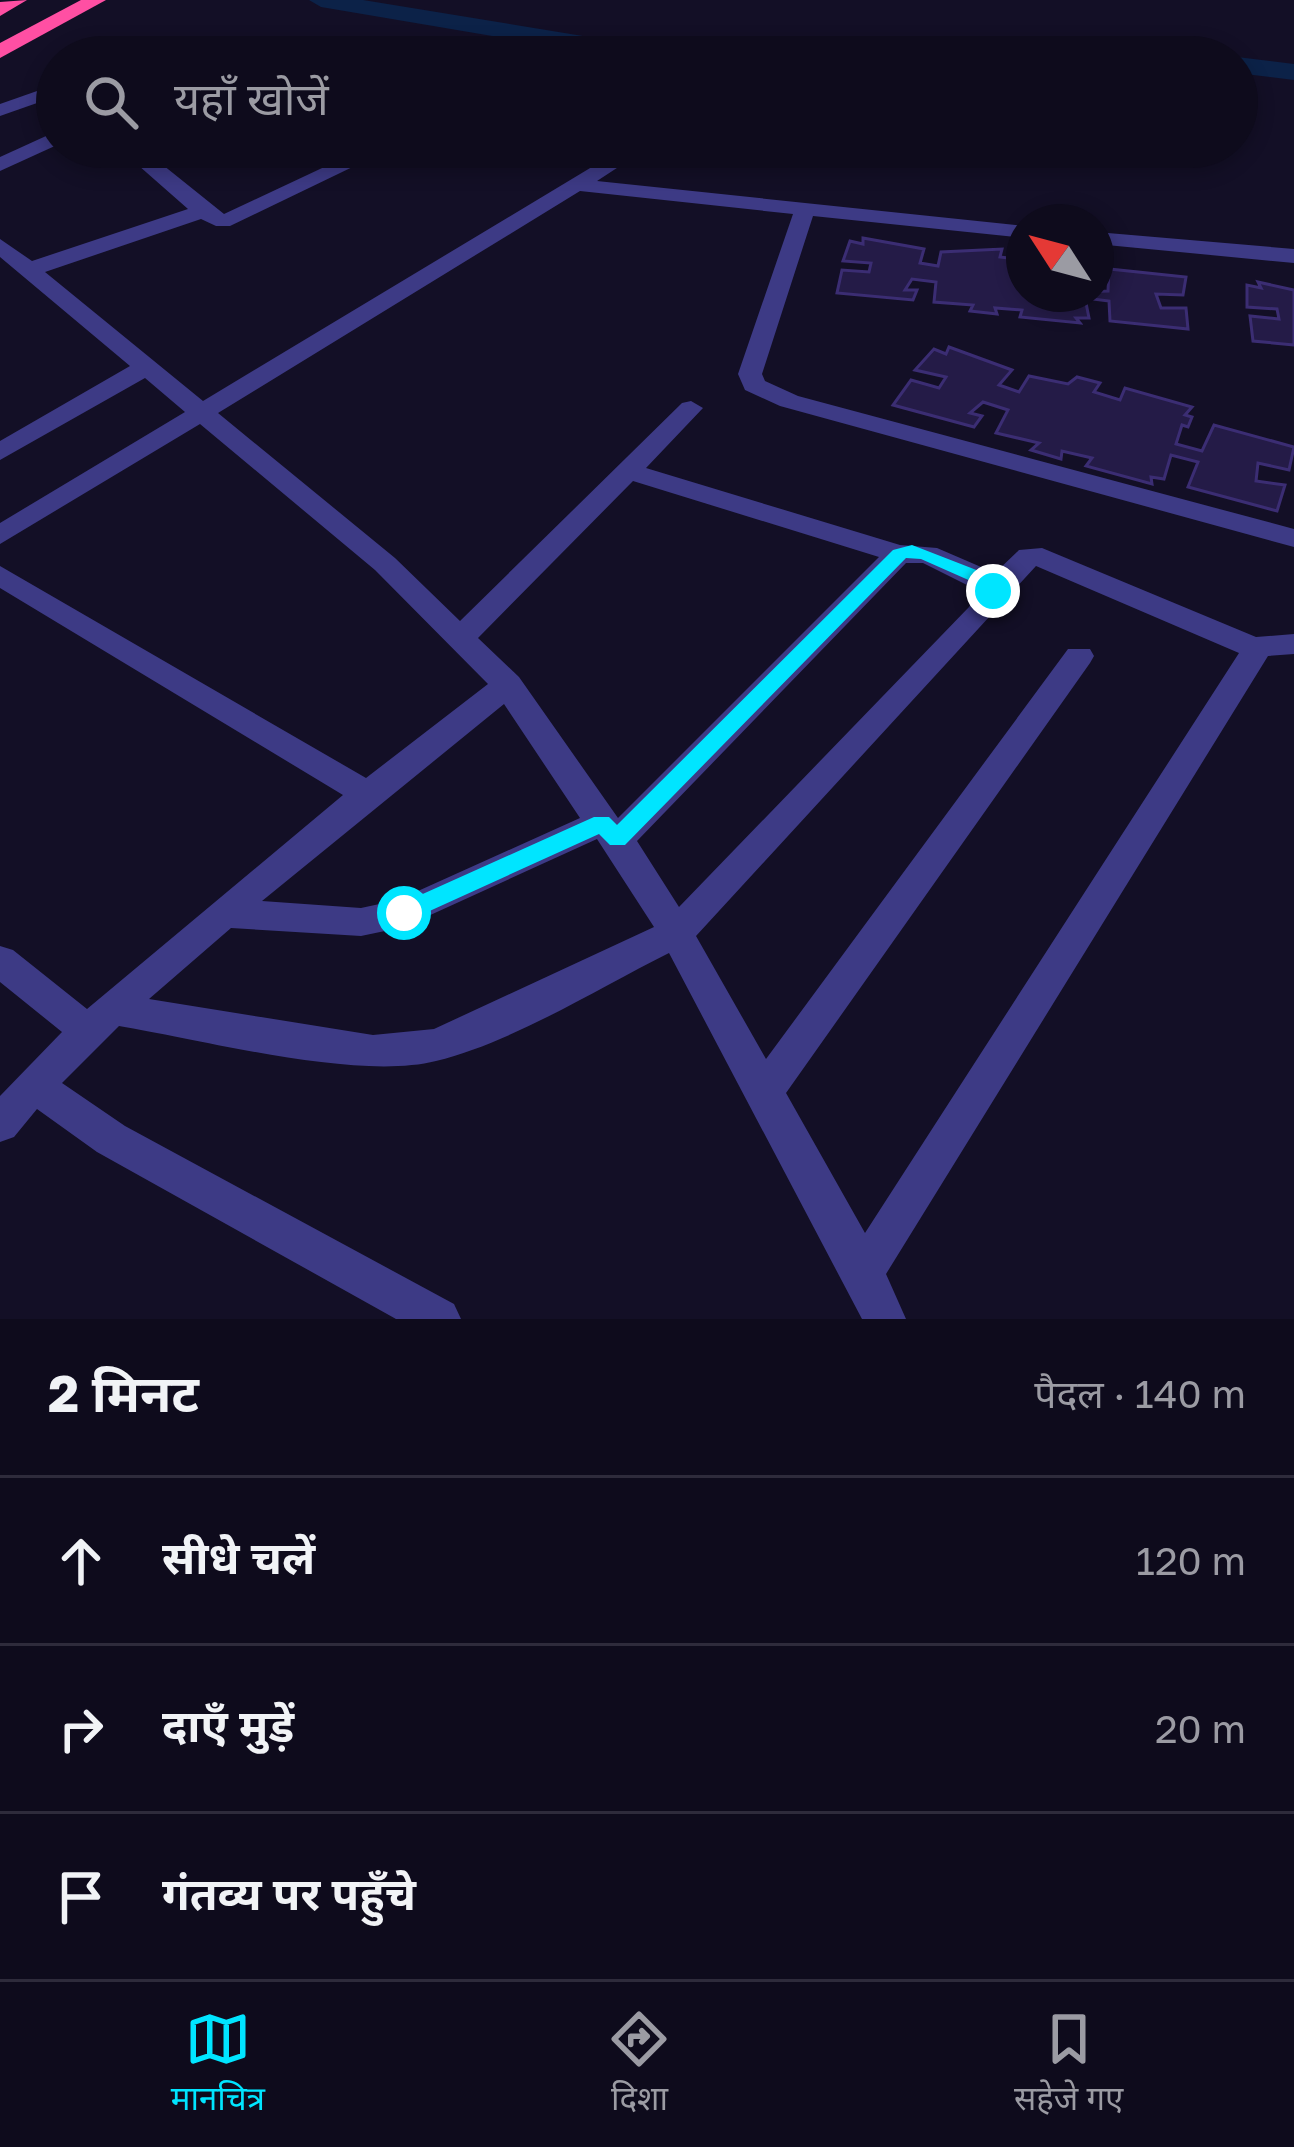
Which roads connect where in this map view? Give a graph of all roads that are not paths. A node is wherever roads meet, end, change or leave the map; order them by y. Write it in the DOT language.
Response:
graph roads {
  1 [pos="17,0"];
  2 [pos="57,0"];
  3 [pos="96,0"];
  4 [pos="0,10"];
  5 [pos="0,33"];
  6 [pos="0,52"];
  7 [pos="36,97"];
  8 [pos="0,110"];
  9 [pos="36,147"];
  10 [pos="0,165"];
  11 [pos="153,168"];
  12 [pos="341,168"];
  13 [pos="605,168"];
  14 [pos="577,185"];
  15 [pos="203,211"];
  16 [pos="804,212"];
  17 [pos="1006,230"];
  18 [pos="1114,240"];
  19 [pos="0,246"];
  20 [pos="1294,256"];
  21 [pos="28,270"];
  22 [pos="144,368"];
  23 [pos="691,408"];
  24 [pos="200,414"];
  25 [pos="0,452"];
  26 [pos="625,470"];
  27 [pos="0,536"];
  28 [pos="1294,538"];
  29 [pos="899,554"];
  30 [pos="0,575"];
  31 [pos="993,591"];
  32 [pos="460,638"];
  33 [pos="1294,644"];
  34 [pos="1256,650"];
  35 [pos="1079,656"];
  36 [pos="508,685"];
  37 [pos="364,792"];
  38 [pos="609,831"];
  39 [pos="223,914"];
  40 [pos="676,933"];
  41 [pos="0,961"];
  42 [pos="98,1020"];
  43 [pos="33,1084"];
  44 [pos="764,1092"];
  45 [pos="0,1124"];
  46 [pos="864,1272"];
  47 [pos="439,1319"];
  48 [pos="884,1319"];
  1 -- 4 [label="highway"];
  2 -- 5 [label="highway"];
  3 -- 6 [label="highway"];
  7 -- 8 [label="street"];
  9 -- 10 [label="street"];
  11 -- 15 [label="street"];
  12 -- 15 [label="street"];
  13 -- 14 [label="street"];
  14 -- 16 [label="street"];
  14 -- 24 [label="street"];
  15 -- 21 [label="street"];
  16 -- 17 [label="street"];
  16 -- 28 [label="street"];
  18 -- 20 [label="street"];
  19 -- 21 [label="street"];
  21 -- 22 [label="street"];
  22 -- 24 [label="street"];
  22 -- 25 [label="street"];
  23 -- 26 [label="street"];
  24 -- 27 [label="street"];
  24 -- 32 [label="street"];
  26 -- 29 [label="street"];
  26 -- 32 [label="street"];
  29 -- 31 [label="street"];
  29 -- 38 [label="street"];
  30 -- 37 [label="street"];
  31 -- 34 [label="street"];
  31 -- 40 [label="street"];
  32 -- 36 [label="street"];
  33 -- 34 [label="street"];
  34 -- 46 [label="street"];
  35 -- 44 [label="street"];
  36 -- 37 [label="street"];
  36 -- 38 [label="street"];
  37 -- 39 [label="street"];
  38 -- 39 [label="street"];
  38 -- 40 [label="street"];
  39 -- 42 [label="street"];
  40 -- 42 [label="street"];
  40 -- 44 [label="street"];
  41 -- 42 [label="street"];
  42 -- 43 [label="street"];
  43 -- 45 [label="street"];
  43 -- 47 [label="street"];
  44 -- 46 [label="street"];
  46 -- 48 [label="street"];
}
